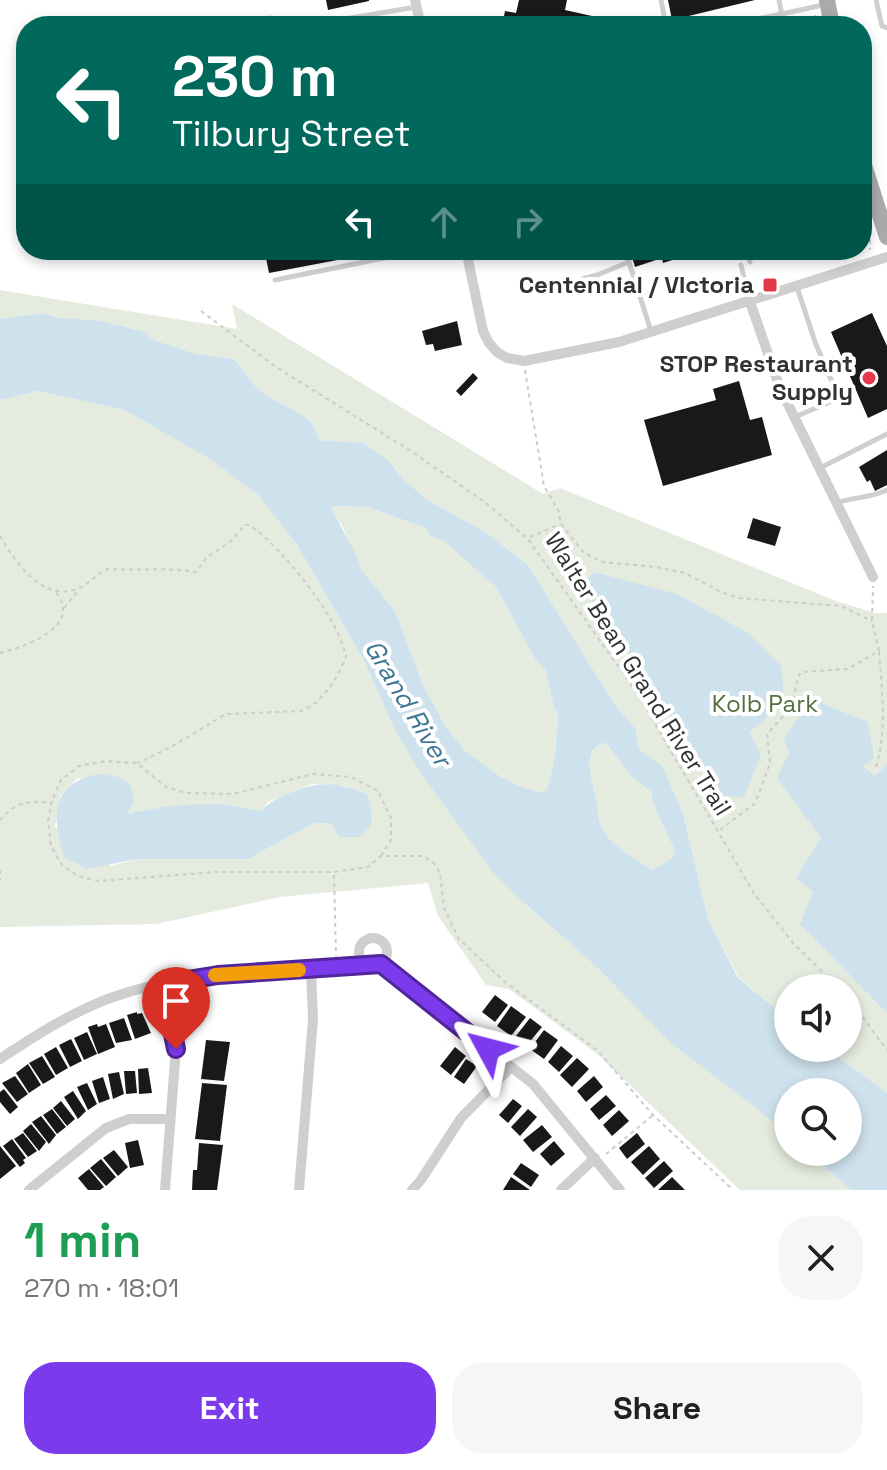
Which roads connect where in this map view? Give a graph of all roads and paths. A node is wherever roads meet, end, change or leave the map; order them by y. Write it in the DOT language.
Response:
graph roads {
  1 [pos="387,0"];
  2 [pos="779,0"];
  3 [pos="876,0"];
  4 [pos="828,2"];
  5 [pos="416,3"];
  6 [pos="390,11"];
  7 [pos="782,14"];
  8 [pos="361,16"];
  9 [pos="772,16"];
  10 [pos="887,28"];
  11 [pos="872,207"];
  12 [pos="878,236"];
  13 [pos="872,254"];
  14 [pos="887,257"];
  15 [pos="374,260"];
  16 [pos="468,260"];
  17 [pos="875,261"];
  18 [pos="629,262"];
  19 [pos="741,265"];
  20 [pos="275,280"];
  21 [pos="797,287"];
  22 [pos="541,290"];
  23 [pos="750,302"];
  24 [pos="201,311"];
  25 [pos="651,332"];
  26 [pos="524,361"];
  27 [pos="794,418"];
  28 [pos="887,434"];
  29 [pos="819,469"];
  30 [pos="887,490"];
  31 [pos="836,503"];
  32 [pos="561,524"];
  33 [pos="0,536"];
  34 [pos="528,539"];
  35 [pos="873,577"];
  36 [pos="78,589"];
  37 [pos="55,590"];
  38 [pos="64,609"];
  39 [pos="872,621"];
  40 [pos="879,651"];
  41 [pos="0,653"];
  42 [pos="137,763"];
  43 [pos="876,767"];
  44 [pos="51,803"];
  45 [pos="0,820"];
  46 [pos="719,831"];
  47 [pos="381,856"];
  48 [pos="0,870"];
  49 [pos="334,872"];
  50 [pos="0,881"];
  51 [pos="336,957"];
  52 [pos="381,964"];
  53 [pos="367,965"];
  54 [pos="311,969"];
  55 [pos="826,974"];
  56 [pos="163,984"];
  57 [pos="862,1017"];
  58 [pos="887,1050"];
  59 [pos="0,1059"];
  60 [pos="511,1067"];
  61 [pos="653,1115"];
  62 [pos="170,1119"];
  63 [pos="606,1154"];
  64 [pos="595,1158"];
  65 [pos="29,1190"];
  66 [pos="165,1190"];
  67 [pos="299,1190"];
  68 [pos="412,1190"];
  69 [pos="561,1190"];
  70 [pos="620,1190"];
  71 [pos="733,1190"];
  1 -- 6 [label="lane"];
  2 -- 7 [label="lane"];
  3 -- 10 [label="lane"];
  4 -- 7 [label="lane"];
  5 -- 6 [label="lane"];
  6 -- 8 [label="lane"];
  7 -- 9 [label="lane"];
  11 -- 12 [label="main road"];
  13 -- 17 [label="path"];
  14 -- 17 [label="street"];
  15 -- 20 [label="lane"];
  16 -- 26 [label="street"];
  17 -- 21 [label="street"];
  18 -- 22 [label="lane"];
  18 -- 25 [label="lane"];
  19 -- 23 [label="lane"];
  21 -- 23 [label="street"];
  21 -- 27 [label="lane"];
  23 -- 25 [label="street"];
  23 -- 27 [label="street"];
  24 -- 34 [label="path"];
  25 -- 26 [label="street"];
  26 -- 32 [label="path, Walter Bean Grand River Trail"];
  27 -- 29 [label="street"];
  28 -- 29 [label="lane"];
  29 -- 31 [label="street"];
  30 -- 31 [label="lane"];
  31 -- 35 [label="street"];
  32 -- 34 [label="path, Walter Bean Grand River Trail"];
  32 -- 39 [label="path"];
  33 -- 37 [label="path"];
  34 -- 46 [label="path, Walter Bean Grand River Trail"];
  35 -- 39 [label="path"];
  36 -- 37 [label="path"];
  36 -- 38 [label="path"];
  36 -- 42 [label="path"];
  37 -- 38 [label="path"];
  38 -- 41 [label="path"];
  39 -- 40 [label="path"];
  40 -- 43 [label="path"];
  40 -- 46 [label="path"];
  42 -- 44 [label="path"];
  42 -- 47 [label="path"];
  44 -- 45 [label="path"];
  44 -- 49 [label="path"];
  46 -- 55 [label="path, Walter Bean Grand River Trail"];
  47 -- 49 [label="path"];
  47 -- 61 [label="path"];
  48 -- 50 [label="path"];
  49 -- 51 [label="path"];
  52 -- 53 [label="street"];
  52 -- 53 [label="street"];
  52 -- 60 [label="street"];
  53 -- 54 [label="street"];
  54 -- 56 [label="street"];
  54 -- 67 [label="street"];
  56 -- 59 [label="street"];
  56 -- 62 [label="street"];
  57 -- 58 [label="path"];
  60 -- 64 [label="street"];
  60 -- 68 [label="street"];
  61 -- 63 [label="path"];
  61 -- 71 [label="path"];
  62 -- 65 [label="street"];
  62 -- 66 [label="street"];
  64 -- 69 [label="street"];
  64 -- 70 [label="street"];
}
